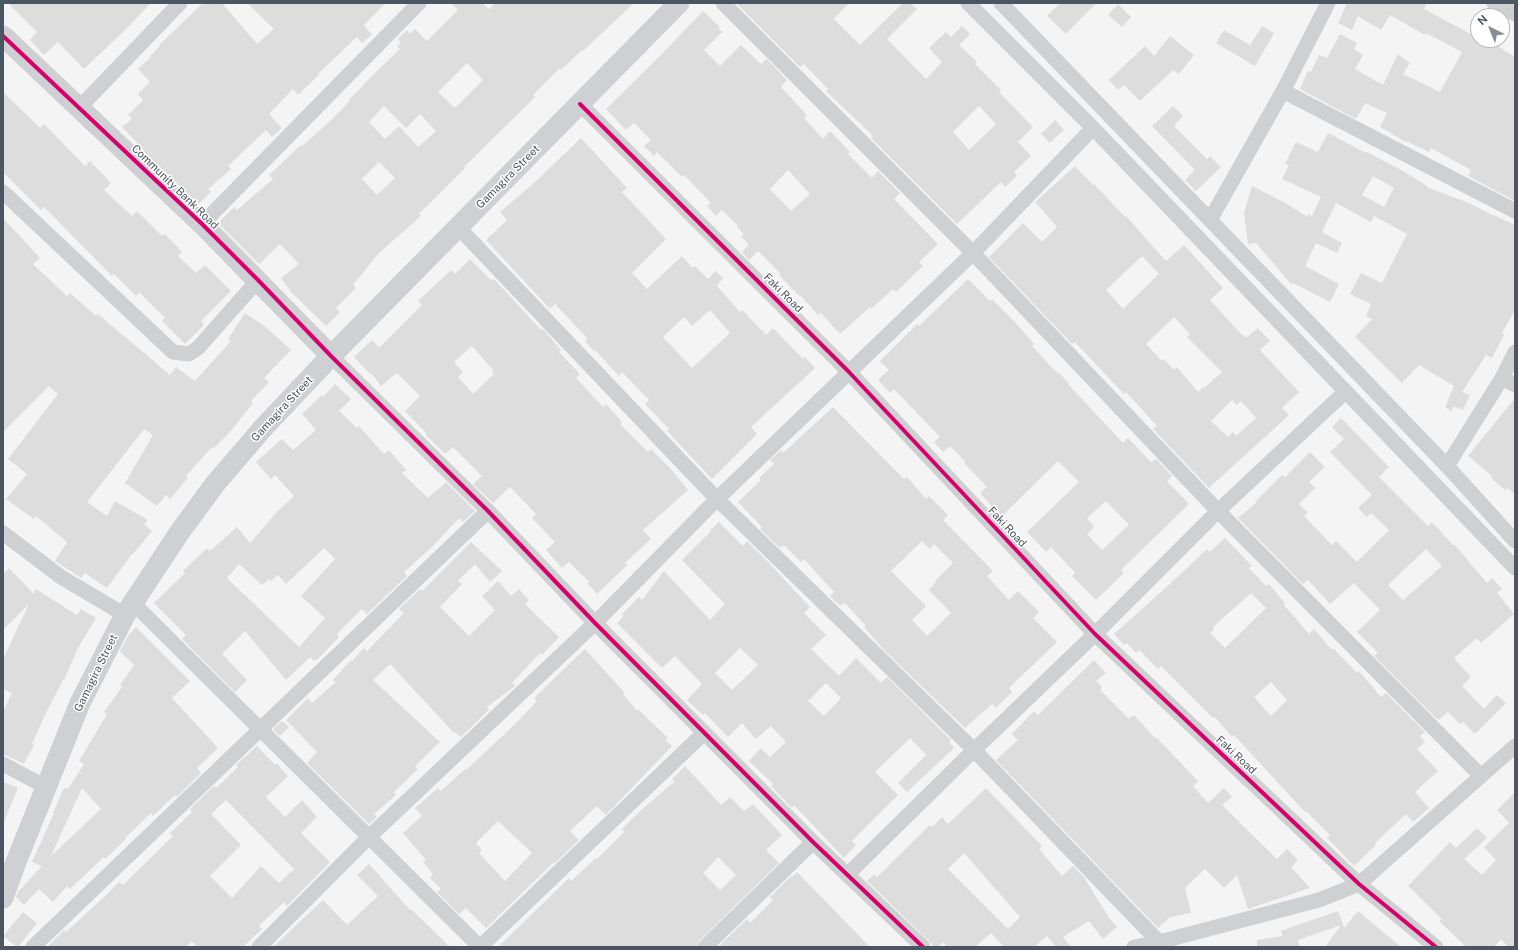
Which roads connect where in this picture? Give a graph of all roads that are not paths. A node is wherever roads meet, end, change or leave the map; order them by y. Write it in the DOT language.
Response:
graph roads {
  1 [pos="180,3"];
  2 [pos="419,3"];
  3 [pos="679,3"];
  4 [pos="723,3"];
  5 [pos="968,3"];
  6 [pos="1001,3"];
  7 [pos="1328,3"];
  8 [pos="1494,3"];
  9 [pos="1515,14"];
  10 [pos="5,40"];
  11 [pos="1283,91"];
  12 [pos="580,104"];
  13 [pos="79,108"];
  14 [pos="1093,128"];
  15 [pos="3,192"];
  16 [pos="1515,211"];
  17 [pos="1210,220"];
  18 [pos="202,224"];
  19 [pos="458,227"];
  20 [pos="973,253"];
  21 [pos="258,280"];
  22 [pos="1296,309"];
  23 [pos="1280,324"];
  24 [pos="1515,352"];
  25 [pos="332,356"];
  26 [pos="850,372"];
  27 [pos="1508,382"];
  28 [pos="1345,392"];
  29 [pos="1447,466"];
  30 [pos="717,499"];
  31 [pos="488,511"];
  32 [pos="1218,511"];
  33 [pos="1515,540"];
  34 [pos="6,542"];
  35 [pos="1515,568"];
  36 [pos="128,609"];
  37 [pos="595,623"];
  38 [pos="1095,634"];
  39 [pos="260,730"];
  40 [pos="704,733"];
  41 [pos="974,750"];
  42 [pos="1513,753"];
  43 [pos="3,764"];
  44 [pos="1481,776"];
  45 [pos="46,788"];
  46 [pos="368,838"];
  47 [pos="813,842"];
  48 [pos="847,875"];
  49 [pos="1359,884"];
  50 [pos="3,898"];
  51 [pos="1159,942"];
  52 [pos="33,947"];
  53 [pos="259,947"];
  54 [pos="480,947"];
  55 [pos="706,947"];
  56 [pos="923,947"];
  57 [pos="1134,947"];
  58 [pos="1436,947"];
  1 -- 13 [label="street"];
  2 -- 18 [label="street"];
  3 -- 12 [label="street, Gamagira Street"];
  4 -- 20 [label="street"];
  5 -- 14 [label="street"];
  6 -- 17 [label="street"];
  7 -- 11 [label="street"];
  8 -- 9 [label="street"];
  10 -- 13 [label="street, Community Bank Road"];
  11 -- 16 [label="street"];
  11 -- 17 [label="street"];
  12 -- 19 [label="street, Gamagira Street"];
  12 -- 26 [label="street, Faki Road"];
  13 -- 18 [label="street, Community Bank Road"];
  14 -- 20 [label="street"];
  14 -- 23 [label="street"];
  15 -- 21 [label="street"];
  17 -- 22 [label="street"];
  18 -- 21 [label="street, Community Bank Road"];
  19 -- 25 [label="street, Gamagira Street"];
  19 -- 30 [label="street"];
  20 -- 26 [label="street"];
  20 -- 32 [label="street"];
  21 -- 25 [label="street, Community Bank Road"];
  22 -- 23 [label="street"];
  22 -- 29 [label="street"];
  23 -- 28 [label="street"];
  24 -- 27 [label="street"];
  25 -- 31 [label="street"];
  25 -- 36 [label="street, Gamagira Street"];
  26 -- 30 [label="street"];
  26 -- 38 [label="street, Faki Road"];
  27 -- 29 [label="street"];
  28 -- 32 [label="street"];
  28 -- 35 [label="street"];
  29 -- 33 [label="street"];
  30 -- 37 [label="street"];
  30 -- 41 [label="street"];
  31 -- 37 [label="street"];
  31 -- 39 [label="street"];
  32 -- 38 [label="street"];
  32 -- 44 [label="street"];
  34 -- 36 [label="street"];
  36 -- 39 [label="street"];
  36 -- 45 [label="street, Gamagira Street"];
  37 -- 40 [label="street"];
  37 -- 46 [label="street"];
  38 -- 41 [label="street"];
  38 -- 49 [label="street, Faki Road"];
  39 -- 46 [label="street"];
  39 -- 52 [label="street"];
  40 -- 47 [label="street"];
  40 -- 54 [label="street"];
  41 -- 48 [label="street"];
  41 -- 51 [label="street"];
  42 -- 44 [label="street"];
  43 -- 45 [label="street"];
  44 -- 49 [label="street"];
  45 -- 50 [label="street, Gamagira Street"];
  46 -- 53 [label="street"];
  46 -- 54 [label="street"];
  47 -- 48 [label="street"];
  47 -- 55 [label="street"];
  48 -- 56 [label="street"];
  49 -- 51 [label="street"];
  49 -- 58 [label="street, Faki Road"];
  51 -- 57 [label="street"];
}
